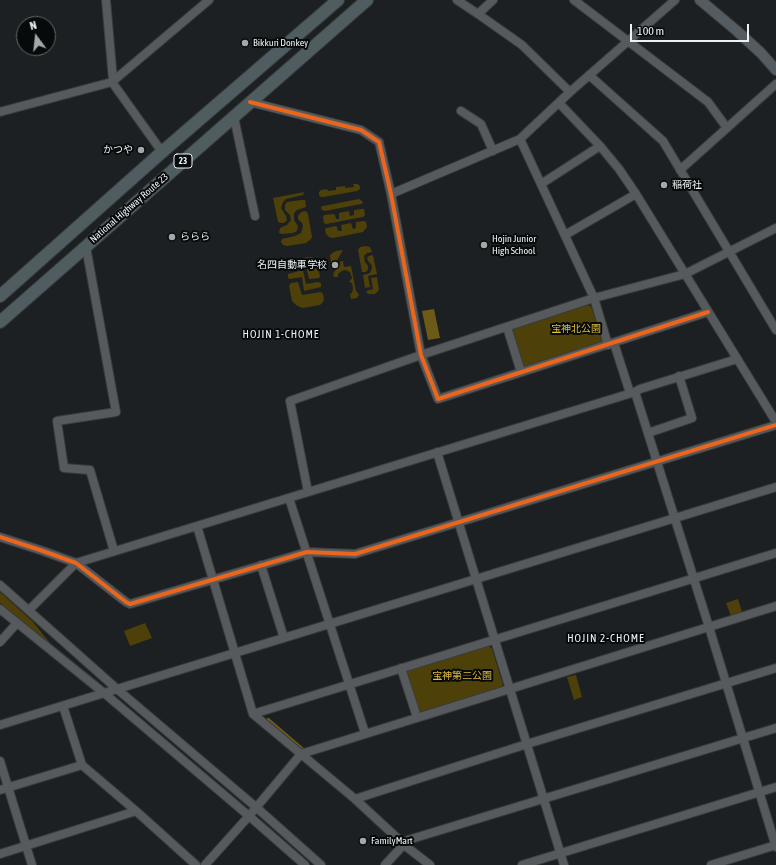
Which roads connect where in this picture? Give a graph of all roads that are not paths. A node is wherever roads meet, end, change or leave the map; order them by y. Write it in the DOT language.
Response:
graph roads {
  1 [pos="106,0"];
  2 [pos="209,0"];
  3 [pos="338,0"];
  4 [pos="367,0"];
  5 [pos="457,0"];
  6 [pos="493,0"];
  7 [pos="574,0"];
  8 [pos="675,0"];
  9 [pos="700,0"];
  10 [pos="478,14"];
  11 [pos="628,41"];
  12 [pos="776,70"];
  13 [pos="589,75"];
  14 [pos="113,81"];
  15 [pos="776,84"];
  16 [pos="570,92"];
  17 [pos="250,102"];
  18 [pos="559,102"];
  19 [pos="461,111"];
  20 [pos="0,112"];
  21 [pos="234,117"];
  22 [pos="727,128"];
  23 [pos="520,139"];
  24 [pos="600,146"];
  25 [pos="492,151"];
  26 [pos="162,152"];
  27 [pos="680,170"];
  28 [pos="541,184"];
  29 [pos="391,194"];
  30 [pos="636,194"];
  31 [pos="254,216"];
  32 [pos="776,228"];
  33 [pos="565,235"];
  34 [pos="86,247"];
  35 [pos="729,252"];
  36 [pos="685,274"];
  37 [pos="0,296"];
  38 [pos="594,298"];
  39 [pos="708,312"];
  40 [pos="0,322"];
  41 [pos="507,327"];
  42 [pos="776,330"];
  43 [pos="611,344"];
  44 [pos="421,355"];
  45 [pos="737,358"];
  46 [pos="521,372"];
  47 [pos="679,376"];
  48 [pos="632,392"];
  49 [pos="776,422"];
  50 [pos="776,425"];
  51 [pos="648,433"];
  52 [pos="437,452"];
  53 [pos="657,461"];
  54 [pos="776,487"];
  55 [pos="308,492"];
  56 [pos="290,498"];
  57 [pos="674,518"];
  58 [pos="459,522"];
  59 [pos="197,526"];
  60 [pos="0,537"];
  61 [pos="114,551"];
  62 [pos="307,552"];
  63 [pos="776,553"];
  64 [pos="76,563"];
  65 [pos="261,565"];
  66 [pos="693,578"];
  67 [pos="476,579"];
  68 [pos="213,580"];
  69 [pos="0,585"];
  70 [pos="776,606"];
  71 [pos="0,609"];
  72 [pos="29,610"];
  73 [pos="17,623"];
  74 [pos="330,624"];
  75 [pos="709,627"];
  76 [pos="284,638"];
  77 [pos="495,640"];
  78 [pos="0,642"];
  79 [pos="235,653"];
  80 [pos="401,668"];
  81 [pos="776,668"];
  82 [pos="726,683"];
  83 [pos="350,684"];
  84 [pos="117,689"];
  85 [pos="510,689"];
  86 [pos="104,693"];
  87 [pos="63,706"];
  88 [pos="253,714"];
  89 [pos="417,718"];
  90 [pos="0,726"];
  91 [pos="776,728"];
  92 [pos="365,733"];
  93 [pos="743,738"];
  94 [pos="527,744"];
  95 [pos="301,754"];
  96 [pos="0,761"];
  97 [pos="82,765"];
  98 [pos="776,787"];
  99 [pos="4,789"];
  100 [pos="759,792"];
  101 [pos="355,799"];
  102 [pos="544,799"];
  103 [pos="257,808"];
  104 [pos="136,812"];
  105 [pos="250,816"];
  106 [pos="404,844"];
  107 [pos="27,846"];
  108 [pos="776,846"];
  109 [pos="561,853"];
  110 [pos="0,854"];
  111 [pos="32,865"];
  112 [pos="196,865"];
  113 [pos="204,865"];
  114 [pos="305,865"];
  115 [pos="321,865"];
  116 [pos="385,865"];
  117 [pos="430,865"];
  118 [pos="522,865"];
  119 [pos="564,865"];
  120 [pos="711,865"];
  1 -- 14 [label="street"];
  2 -- 14 [label="street"];
  3 -- 26 [label="highway, National Highway Route 23 / 23"];
  4 -- 17 [label="highway, National Highway Route 23 / 23"];
  5 -- 10 [label="street"];
  6 -- 10 [label="street"];
  7 -- 11 [label="street"];
  8 -- 11 [label="street"];
  9 -- 12 [label="main road"];
  10 -- 16 [label="street"];
  11 -- 13 [label="street"];
  11 -- 22 [label="street"];
  13 -- 16 [label="street"];
  13 -- 27 [label="street"];
  14 -- 20 [label="street"];
  14 -- 26 [label="street"];
  15 -- 22 [label="street"];
  16 -- 18 [label="street"];
  17 -- 21 [label="highway, National Highway Route 23 / 23"];
  17 -- 29 [label="street"];
  18 -- 23 [label="street"];
  18 -- 24 [label="street"];
  19 -- 25 [label="street"];
  21 -- 31 [label="street"];
  21 -- 34 [label="highway, National Highway Route 23 / 23"];
  22 -- 27 [label="street"];
  23 -- 25 [label="street"];
  23 -- 28 [label="street"];
  24 -- 28 [label="street"];
  24 -- 30 [label="street"];
  25 -- 29 [label="street"];
  26 -- 37 [label="highway, National Highway Route 23 / 23"];
  27 -- 35 [label="street"];
  28 -- 33 [label="street"];
  29 -- 44 [label="street"];
  30 -- 33 [label="street"];
  30 -- 36 [label="street"];
  32 -- 35 [label="street"];
  33 -- 38 [label="street"];
  34 -- 40 [label="highway, National Highway Route 23 / 23"];
  34 -- 61 [label="street"];
  35 -- 36 [label="street"];
  35 -- 42 [label="street"];
  36 -- 38 [label="street"];
  36 -- 39 [label="street"];
  38 -- 41 [label="street"];
  38 -- 43 [label="street"];
  39 -- 43 [label="street"];
  39 -- 45 [label="street"];
  41 -- 44 [label="street"];
  41 -- 46 [label="street"];
  43 -- 46 [label="street"];
  43 -- 48 [label="street"];
  44 -- 46 [label="street"];
  44 -- 55 [label="street"];
  45 -- 47 [label="street"];
  45 -- 49 [label="street"];
  47 -- 48 [label="street"];
  47 -- 51 [label="street"];
  48 -- 51 [label="street"];
  48 -- 52 [label="street"];
  50 -- 53 [label="street"];
  51 -- 53 [label="street"];
  52 -- 55 [label="street"];
  52 -- 58 [label="street"];
  53 -- 57 [label="street"];
  53 -- 58 [label="street"];
  54 -- 57 [label="street"];
  55 -- 56 [label="street"];
  56 -- 59 [label="street"];
  56 -- 62 [label="street"];
  57 -- 66 [label="street"];
  57 -- 67 [label="street"];
  58 -- 62 [label="street"];
  58 -- 67 [label="street"];
  59 -- 61 [label="street"];
  59 -- 68 [label="street"];
  60 -- 64 [label="street"];
  61 -- 64 [label="street"];
  62 -- 65 [label="street"];
  62 -- 74 [label="street"];
  63 -- 66 [label="street"];
  64 -- 68 [label="street"];
  64 -- 72 [label="street"];
  65 -- 68 [label="street"];
  65 -- 76 [label="street"];
  66 -- 75 [label="street"];
  66 -- 77 [label="street"];
  67 -- 74 [label="street"];
  67 -- 77 [label="street"];
  68 -- 79 [label="street"];
  69 -- 72 [label="street"];
  70 -- 75 [label="street"];
  71 -- 73 [label="street"];
  72 -- 84 [label="street"];
  73 -- 78 [label="street"];
  73 -- 86 [label="street"];
  74 -- 76 [label="street"];
  74 -- 83 [label="street"];
  75 -- 82 [label="street"];
  75 -- 85 [label="street"];
  76 -- 79 [label="street"];
  77 -- 80 [label="street"];
  77 -- 85 [label="street"];
  79 -- 84 [label="street"];
  79 -- 88 [label="street"];
  80 -- 83 [label="street"];
  80 -- 89 [label="street"];
  81 -- 82 [label="street"];
  82 -- 93 [label="street"];
  82 -- 94 [label="street"];
  83 -- 88 [label="street"];
  83 -- 92 [label="street"];
  84 -- 86 [label="street"];
  84 -- 103 [label="street"];
  85 -- 89 [label="street"];
  85 -- 94 [label="street"];
  86 -- 87 [label="street"];
  86 -- 105 [label="street"];
  87 -- 90 [label="street"];
  87 -- 97 [label="street"];
  88 -- 95 [label="street"];
  89 -- 92 [label="street"];
  91 -- 93 [label="street"];
  92 -- 95 [label="street"];
  93 -- 100 [label="street"];
  93 -- 102 [label="street"];
  94 -- 101 [label="street"];
  94 -- 102 [label="street"];
  95 -- 101 [label="street"];
  95 -- 103 [label="street"];
  96 -- 99 [label="street"];
  97 -- 99 [label="street"];
  97 -- 104 [label="street"];
  98 -- 100 [label="street"];
  99 -- 107 [label="street"];
  100 -- 108 [label="street"];
  100 -- 109 [label="street"];
  101 -- 106 [label="street"];
  102 -- 106 [label="street"];
  102 -- 109 [label="street"];
  103 -- 105 [label="street"];
  103 -- 115 [label="street"];
  104 -- 107 [label="street"];
  104 -- 112 [label="street"];
  105 -- 113 [label="street"];
  105 -- 114 [label="street"];
  106 -- 116 [label="street"];
  106 -- 117 [label="street"];
  107 -- 110 [label="street"];
  107 -- 111 [label="street"];
  108 -- 120 [label="street"];
  109 -- 118 [label="street"];
  109 -- 119 [label="street"];
}
